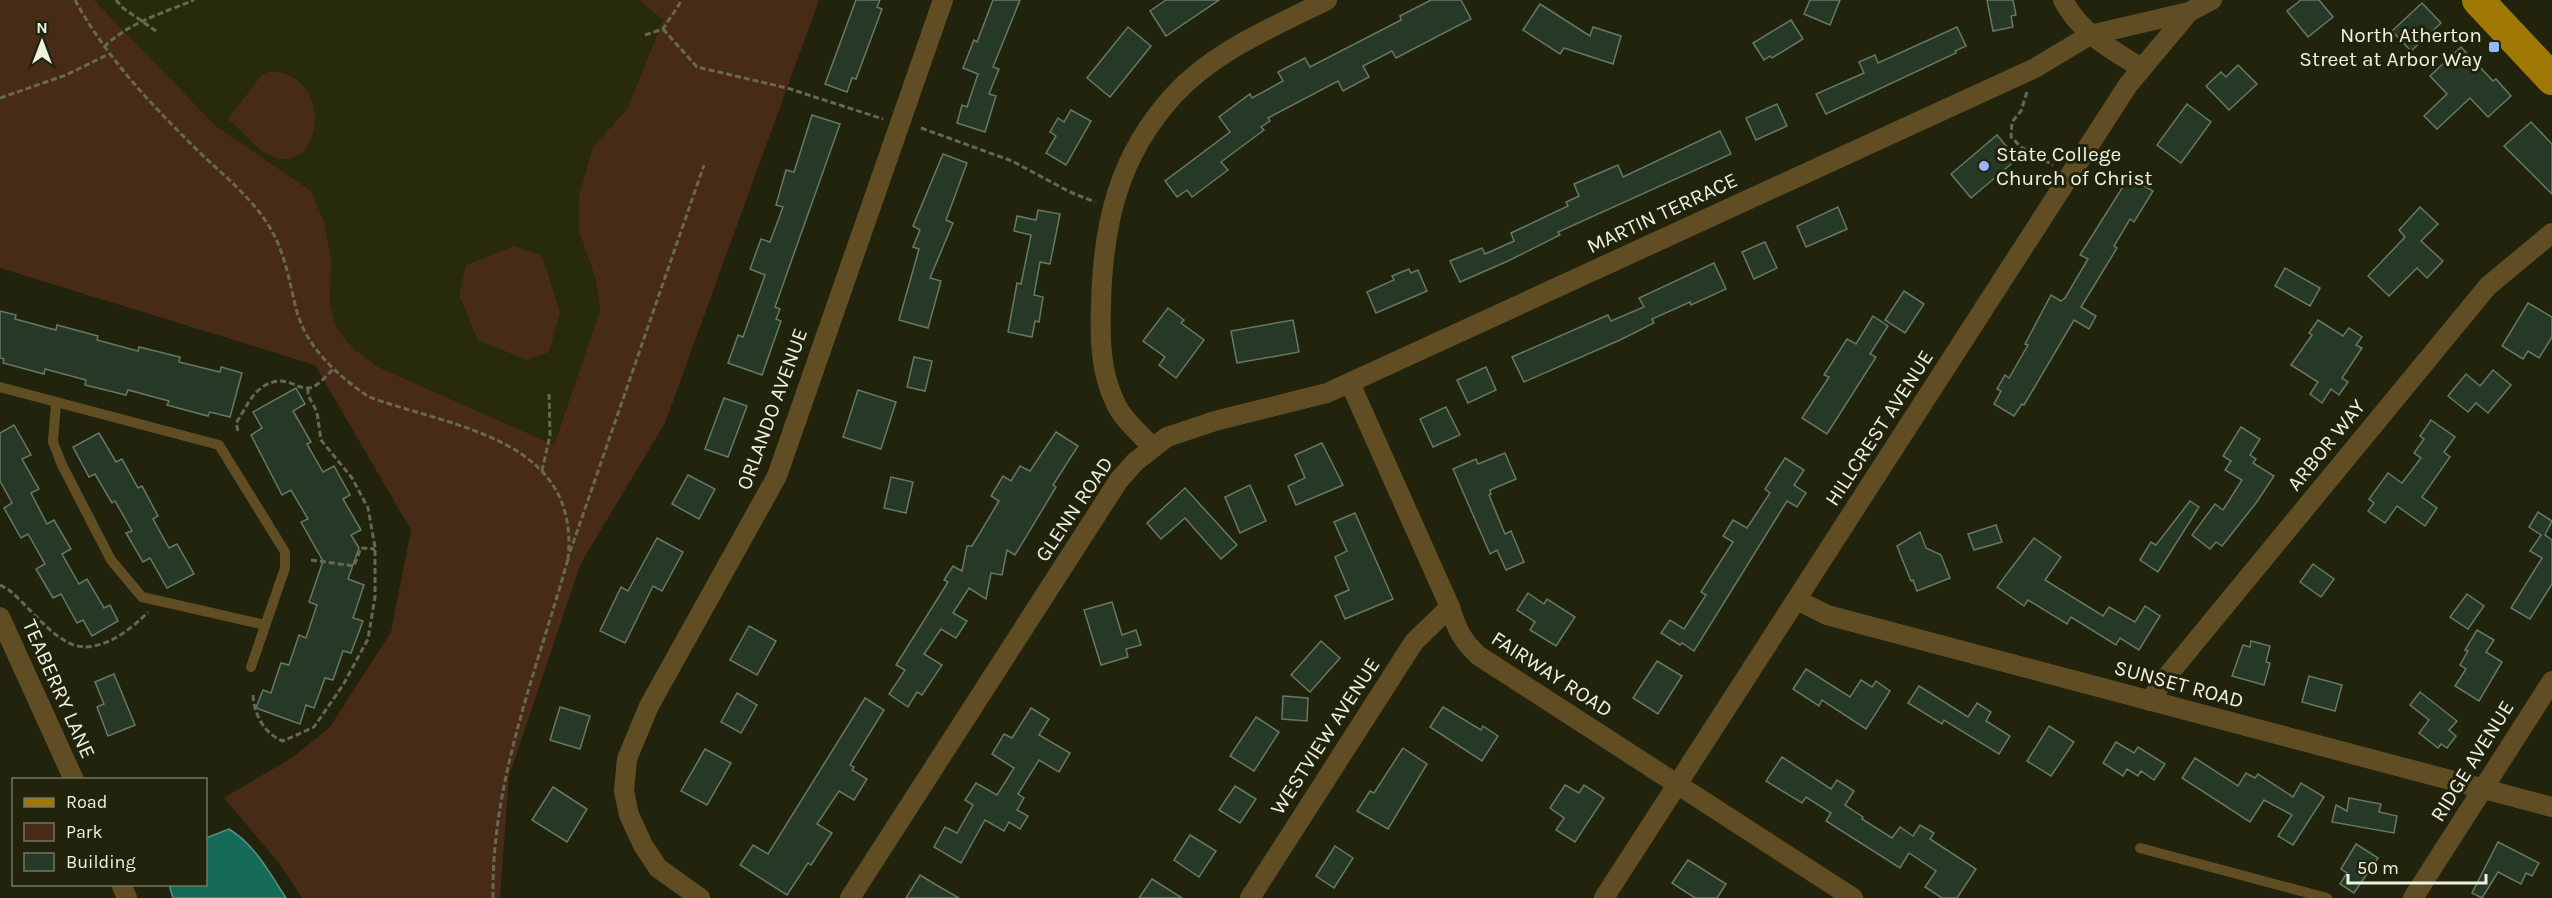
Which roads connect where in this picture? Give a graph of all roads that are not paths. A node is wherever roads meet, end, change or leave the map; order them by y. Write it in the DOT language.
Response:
graph roads {
  1 [pos="944,0"];
  2 [pos="1327,0"];
  3 [pos="2063,0"];
  4 [pos="2212,0"];
  5 [pos="2478,0"];
  6 [pos="2189,12"];
  7 [pos="2090,35"];
  8 [pos="2141,68"];
  9 [pos="2552,79"];
  10 [pos="2552,232"];
  11 [pos="1350,383"];
  12 [pos="0,387"];
  13 [pos="56,403"];
  14 [pos="1152,447"];
  15 [pos="1797,600"];
  16 [pos="1450,608"];
  17 [pos="0,618"];
  18 [pos="265,625"];
  19 [pos="7,651"];
  20 [pos="251,667"];
  21 [pos="2552,681"];
  22 [pos="2150,701"];
  23 [pos="73,778"];
  24 [pos="1677,785"];
  25 [pos="2483,789"];
  26 [pos="2552,807"];
  27 [pos="2140,848"];
  28 [pos="700,898"];
  29 [pos="850,898"];
  30 [pos="1250,898"];
  31 [pos="1604,898"];
  32 [pos="1853,898"];
  33 [pos="2327,898"];
  34 [pos="2413,898"];
  1 -- 28 [label="street, ORLANDO AVENUE"];
  2 -- 14 [label="street"];
  3 -- 7 [label="street"];
  4 -- 6 [label="street, HILLCREST AVENUE"];
  5 -- 9 [label="main road"];
  6 -- 7 [label="street, MARTIN TERRACE"];
  6 -- 8 [label="street, HILLCREST AVENUE"];
  7 -- 8 [label="street"];
  7 -- 11 [label="street, MARTIN TERRACE"];
  8 -- 15 [label="street, HILLCREST AVENUE"];
  10 -- 22 [label="street, ARBOR WAY"];
  11 -- 14 [label="street, MARTIN TERRACE"];
  11 -- 16 [label="street, FAIRWAY ROAD"];
  12 -- 13 [label="lane"];
  13 -- 18 [label="lane"];
  13 -- 18 [label="lane"];
  14 -- 29 [label="street, GLENN ROAD"];
  15 -- 22 [label="street, SUNSET ROAD"];
  15 -- 24 [label="street, HILLCREST AVENUE"];
  16 -- 24 [label="street, FAIRWAY ROAD"];
  16 -- 30 [label="street, WESTVIEW AVENUE"];
  17 -- 19 [label="street, TEABERRY LANE"];
  18 -- 20 [label="lane"];
  19 -- 23 [label="street, TEABERRY LANE"];
  21 -- 25 [label="street, RIDGE AVENUE"];
  22 -- 25 [label="street, SUNSET ROAD"];
  24 -- 31 [label="street, HILLCREST AVENUE"];
  24 -- 32 [label="street, FAIRWAY ROAD"];
  25 -- 26 [label="street, SUNSET ROAD"];
  25 -- 34 [label="street, RIDGE AVENUE"];
  27 -- 33 [label="lane"];
}
